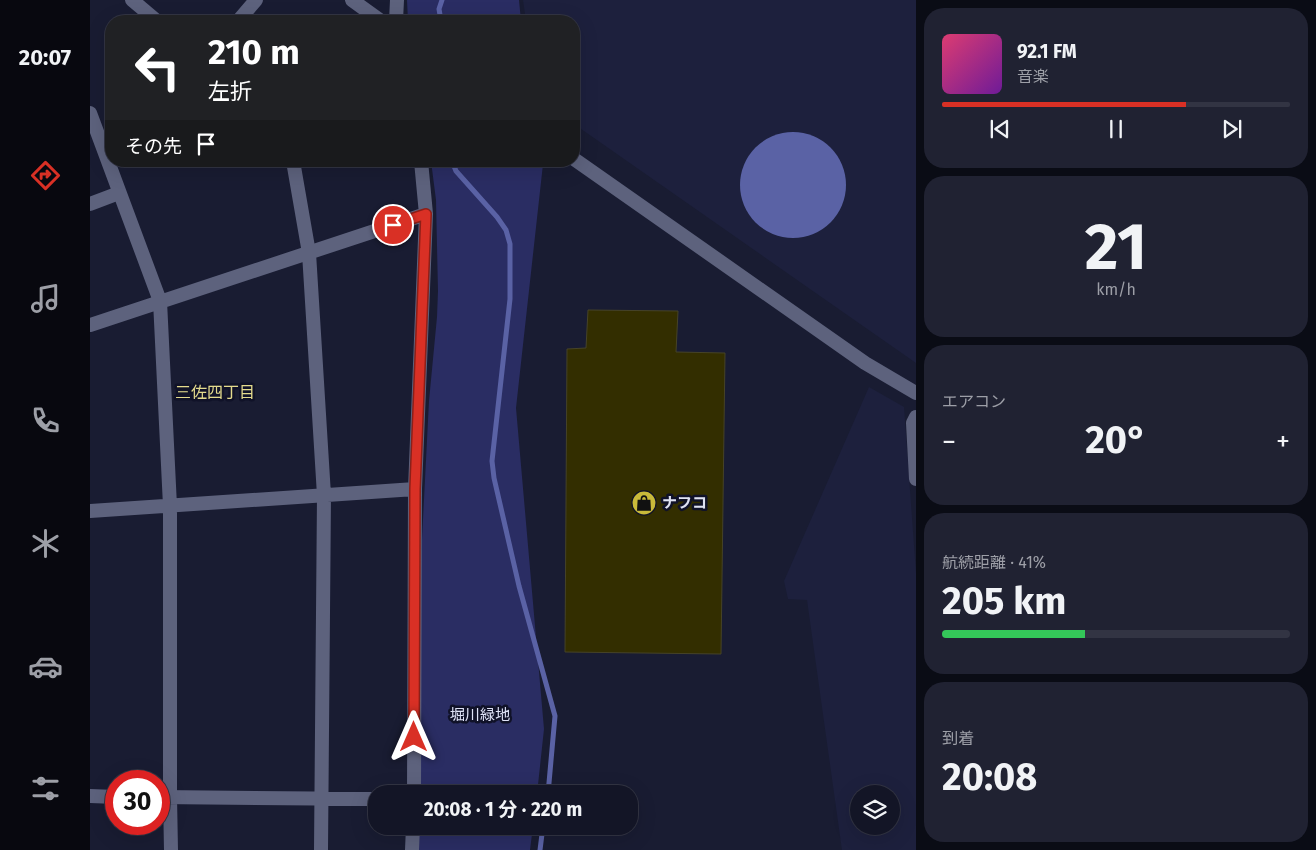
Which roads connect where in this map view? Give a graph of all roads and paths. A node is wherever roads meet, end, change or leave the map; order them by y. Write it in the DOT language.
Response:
graph roads {
  1 [pos="132,0"];
  2 [pos="256,0"];
  3 [pos="352,0"];
  4 [pos="397,0"];
  5 [pos="150,15"];
  6 [pos="243,15"];
  7 [pos="373,15"];
  8 [pos="396,15"];
  9 [pos="90,113"];
  10 [pos="105,155"];
  11 [pos="580,163"];
  12 [pos="109,167"];
  13 [pos="294,167"];
  14 [pos="422,167"];
  15 [pos="119,194"];
  16 [pos="90,204"];
  17 [pos="426,214"];
  18 [pos="309,252"];
  19 [pos="160,301"];
  20 [pos="90,325"];
  21 [pos="916,393"];
  22 [pos="916,417"];
  23 [pos="916,479"];
  24 [pos="415,489"];
  25 [pos="324,495"];
  26 [pos="170,506"];
  27 [pos="90,511"];
  28 [pos="165,770"];
  29 [pos="414,785"];
  30 [pos="90,796"];
  31 [pos="105,796"];
  32 [pos="170,797"];
  33 [pos="321,798"];
  34 [pos="368,799"];
  35 [pos="169,835"];
  36 [pos="413,835"];
  37 [pos="171,850"];
  38 [pos="321,850"];
  39 [pos="412,850"];
  1 -- 5 [label="street"];
  2 -- 6 [label="street"];
  3 -- 7 [label="street"];
  4 -- 8 [label="street"];
  9 -- 10 [label="street"];
  11 -- 21 [label="street"];
  12 -- 15 [label="street"];
  13 -- 18 [label="street"];
  14 -- 17 [label="street"];
  15 -- 16 [label="street"];
  15 -- 19 [label="street"];
  17 -- 18 [label="street"];
  17 -- 24 [label="street"];
  18 -- 19 [label="street"];
  18 -- 25 [label="street"];
  19 -- 20 [label="street"];
  19 -- 26 [label="street"];
  22 -- 23 [label="street"];
  24 -- 25 [label="street"];
  24 -- 29 [label="street"];
  25 -- 26 [label="street"];
  25 -- 33 [label="street"];
  26 -- 27 [label="street"];
  26 -- 28 [label="street"];
  30 -- 31 [label="street"];
  32 -- 33 [label="street"];
  33 -- 34 [label="street"];
  33 -- 38 [label="street"];
  35 -- 37 [label="street"];
  36 -- 39 [label="street"];
}
